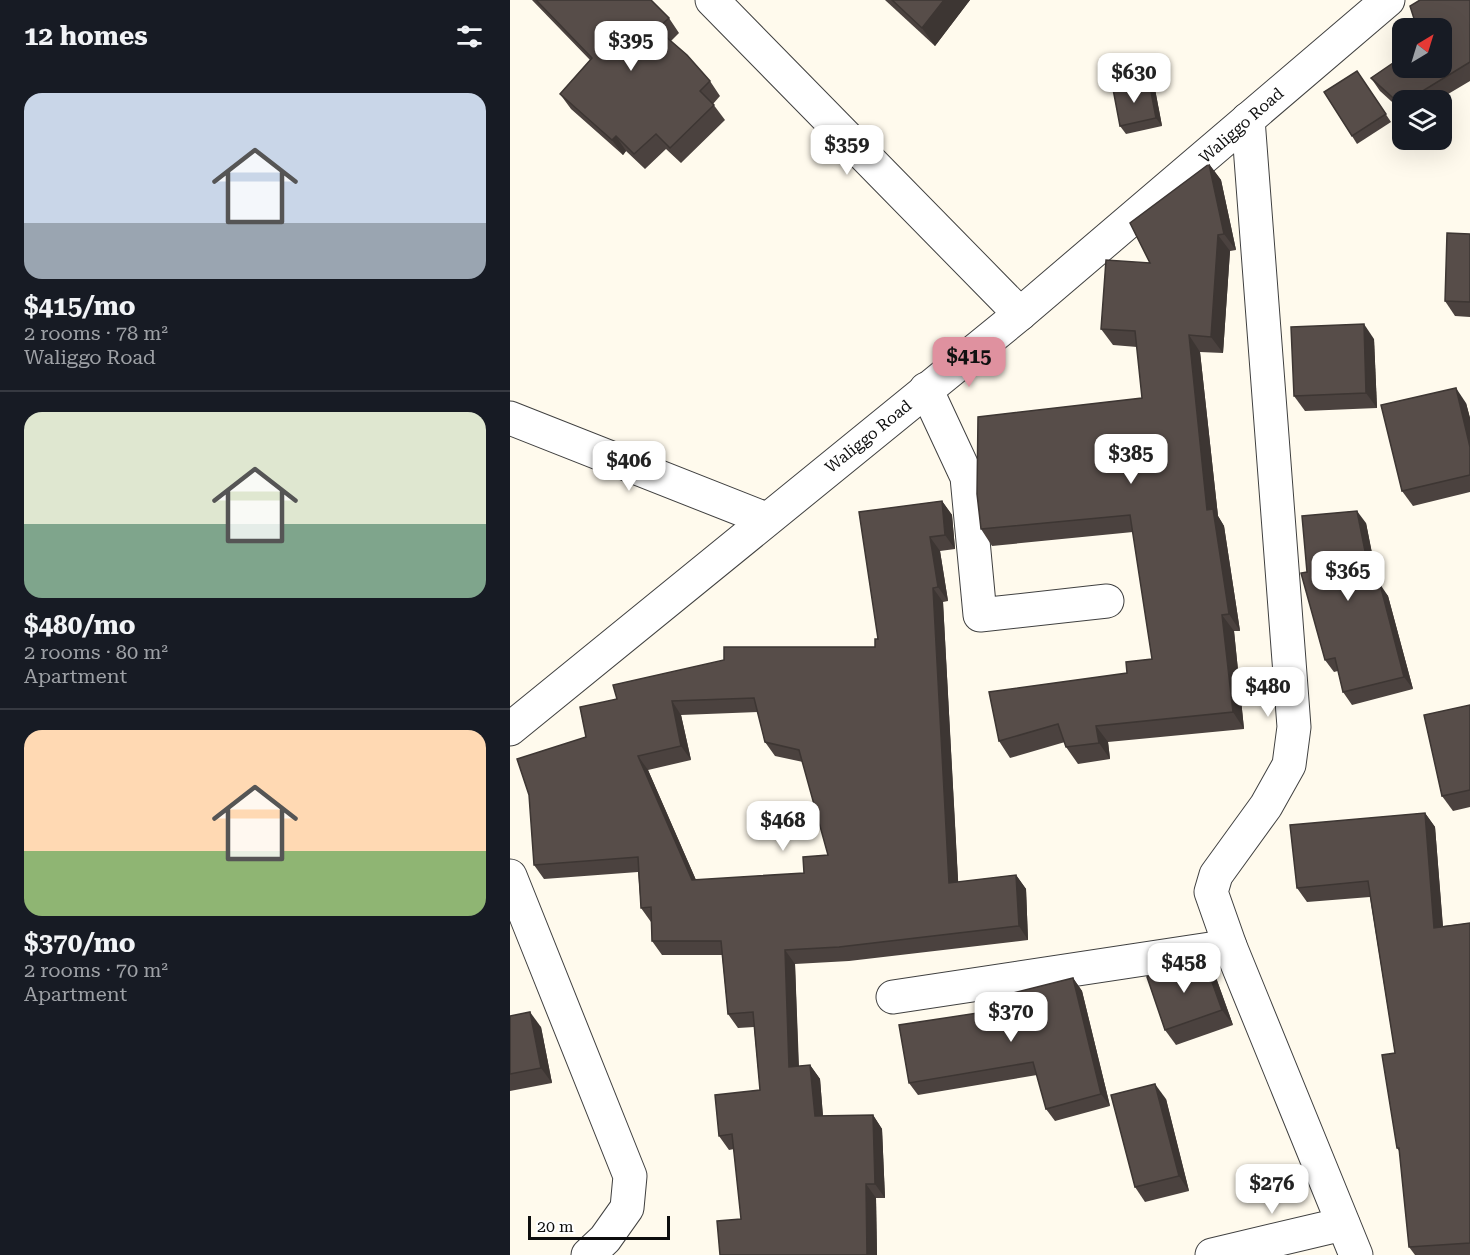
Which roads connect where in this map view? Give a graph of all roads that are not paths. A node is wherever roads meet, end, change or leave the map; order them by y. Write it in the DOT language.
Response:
graph roads {
  1 [pos="712,0"];
  2 [pos="1388,0"];
  3 [pos="1248,119"];
  4 [pos="1020,314"];
  5 [pos="926,389"];
  6 [pos="510,418"];
  7 [pos="766,519"];
  8 [pos="1107,601"];
  9 [pos="510,729"];
  10 [pos="510,876"];
  11 [pos="1230,946"];
  12 [pos="893,997"];
  13 [pos="1344,1224"];
  14 [pos="588,1255"];
  15 [pos="1212,1255"];
  16 [pos="1356,1255"];
  1 -- 4 [label="street"];
  2 -- 3 [label="street, Waliggo Road"];
  3 -- 4 [label="street, Waliggo Road"];
  3 -- 11 [label="street"];
  4 -- 5 [label="street, Waliggo Road"];
  5 -- 7 [label="street, Waliggo Road"];
  5 -- 8 [label="street"];
  6 -- 7 [label="street"];
  7 -- 9 [label="street, Waliggo Road"];
  10 -- 14 [label="street"];
  11 -- 12 [label="street"];
  11 -- 13 [label="street"];
  13 -- 15 [label="street"];
  13 -- 16 [label="street"];
}
